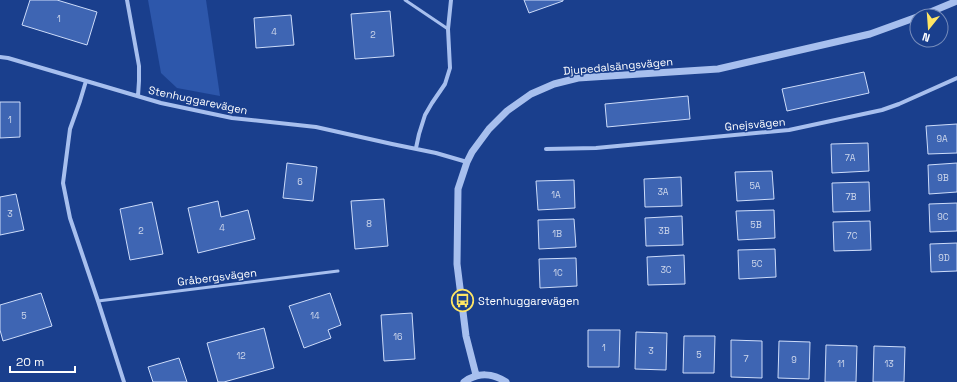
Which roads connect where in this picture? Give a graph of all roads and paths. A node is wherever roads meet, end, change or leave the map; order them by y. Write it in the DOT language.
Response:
graph roads {
  1 [pos="127,0"];
  2 [pos="405,0"];
  3 [pos="451,0"];
  4 [pos="957,1"];
  5 [pos="940,8"];
  6 [pos="909,20"];
  7 [pos="448,29"];
  8 [pos="0,56"];
  9 [pos="957,78"];
  10 [pos="86,81"];
  11 [pos="138,96"];
  12 [pos="416,148"];
  13 [pos="546,149"];
  14 [pos="466,162"];
  15 [pos="338,271"];
  16 [pos="98,301"];
  17 [pos="476,375"];
  18 [pos="124,382"];
  19 [pos="464,382"];
  20 [pos="506,382"];
  1 -- 11 [label="street"];
  2 -- 7 [label="lane"];
  3 -- 7 [label="street"];
  4 -- 5 [label="street"];
  6 -- 14 [label="street, Djupedalsängsvägen"];
  7 -- 12 [label="street"];
  8 -- 10 [label="street, Stenhuggarevägen"];
  9 -- 13 [label="street, Gnejsvägen"];
  10 -- 11 [label="street, Stenhuggarevägen"];
  10 -- 16 [label="street"];
  11 -- 12 [label="street, Stenhuggarevägen"];
  12 -- 14 [label="street, Stenhuggarevägen"];
  14 -- 17 [label="street, Djupedalsängsvägen"];
  15 -- 16 [label="lane, Gråbergsvägen"];
  16 -- 18 [label="street"];
  17 -- 19 [label="street"];
  17 -- 20 [label="street"];
}
